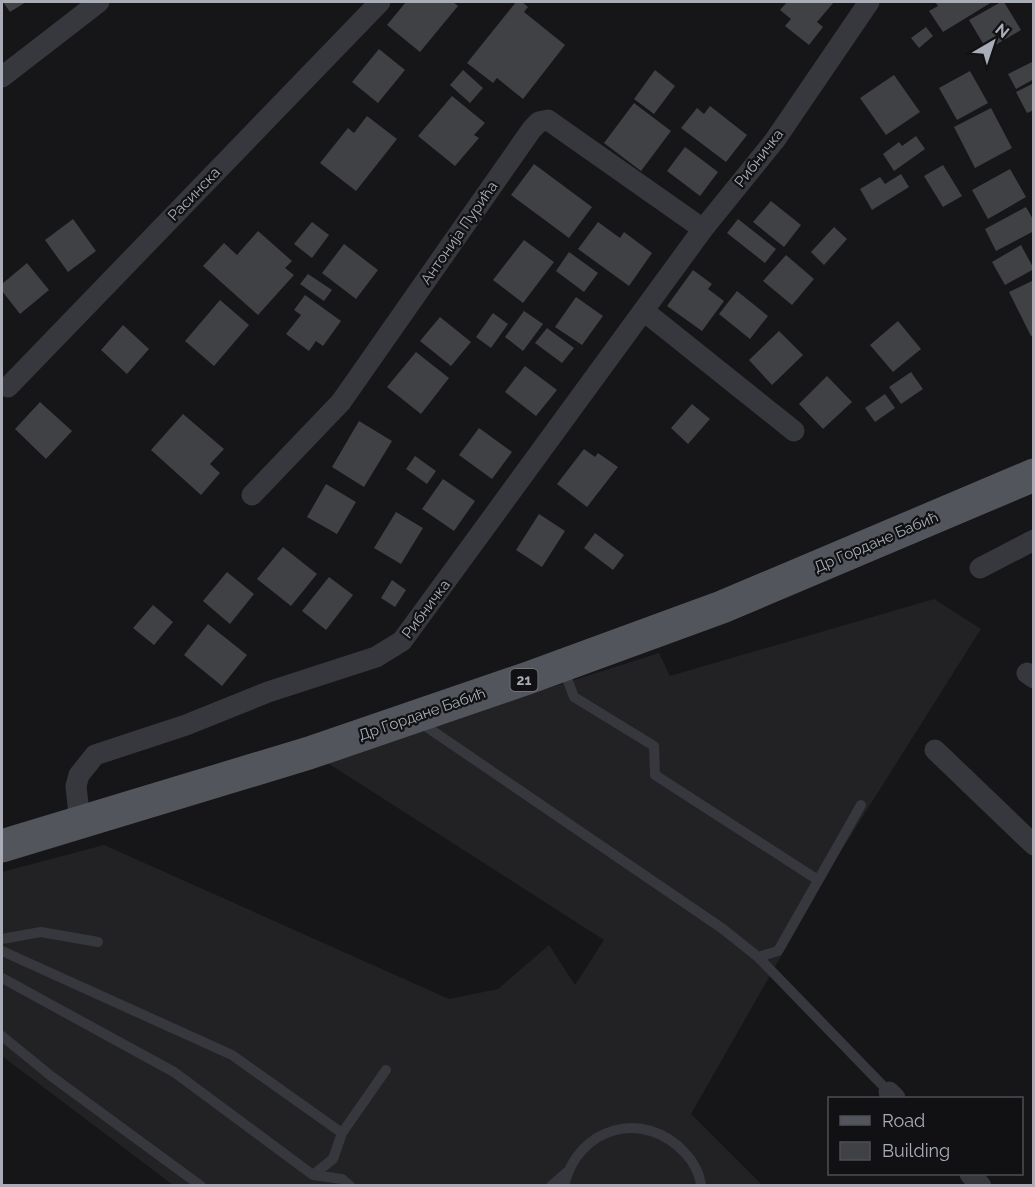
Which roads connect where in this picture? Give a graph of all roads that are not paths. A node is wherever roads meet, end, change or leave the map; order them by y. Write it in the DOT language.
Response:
graph roads {
  1 [pos="99,2"];
  2 [pos="380,2"];
  3 [pos="869,2"];
  4 [pos="2,76"];
  5 [pos="704,229"];
  6 [pos="644,311"];
  7 [pos="8,387"];
  8 [pos="794,431"];
  9 [pos="1034,475"];
  10 [pos="252,495"];
  11 [pos="1034,540"];
  12 [pos="981,568"];
  13 [pos="562,666"];
  14 [pos="412,718"];
  15 [pos="935,750"];
  16 [pos="861,805"];
  17 [pos="80,823"];
  18 [pos="1034,845"];
  19 [pos="2,846"];
  20 [pos="818,880"];
  21 [pos="2,939"];
  22 [pos="98,942"];
  23 [pos="2,951"];
  24 [pos="758,957"];
  25 [pos="2,978"];
  26 [pos="2,1036"];
  27 [pos="386,1070"];
  28 [pos="892,1095"];
  29 [pos="342,1133"];
  30 [pos="567,1171"];
  31 [pos="313,1175"];
  32 [pos="201,1185"];
  33 [pos="350,1185"];
  34 [pos="551,1185"];
  35 [pos="564,1185"];
  36 [pos="701,1185"];
  1 -- 4 [label="street"];
  2 -- 7 [label="street, Расинска"];
  3 -- 5 [label="street, Рибничка"];
  5 -- 6 [label="street, Рибничка"];
  5 -- 10 [label="street, Антонија Пурића"];
  6 -- 8 [label="street"];
  6 -- 17 [label="street, Рибничка"];
  9 -- 13 [label="main road, Др Гордане Бабић / 21"];
  11 -- 12 [label="street"];
  13 -- 14 [label="main road, Др Гордане Бабић / 21"];
  13 -- 20 [label="lane"];
  14 -- 17 [label="main road, Др Гордане Бабић / 21"];
  14 -- 24 [label="lane"];
  15 -- 18 [label="street"];
  16 -- 20 [label="lane"];
  17 -- 19 [label="main road, Др Гордане Бабић / 21"];
  20 -- 24 [label="lane"];
  21 -- 22 [label="lane"];
  23 -- 29 [label="lane"];
  24 -- 28 [label="lane"];
  25 -- 31 [label="lane"];
  26 -- 32 [label="lane"];
  27 -- 29 [label="lane"];
  29 -- 31 [label="lane"];
  30 -- 34 [label="lane"];
  30 -- 35 [label="lane"];
  30 -- 36 [label="lane"];
  31 -- 33 [label="lane"];
}
